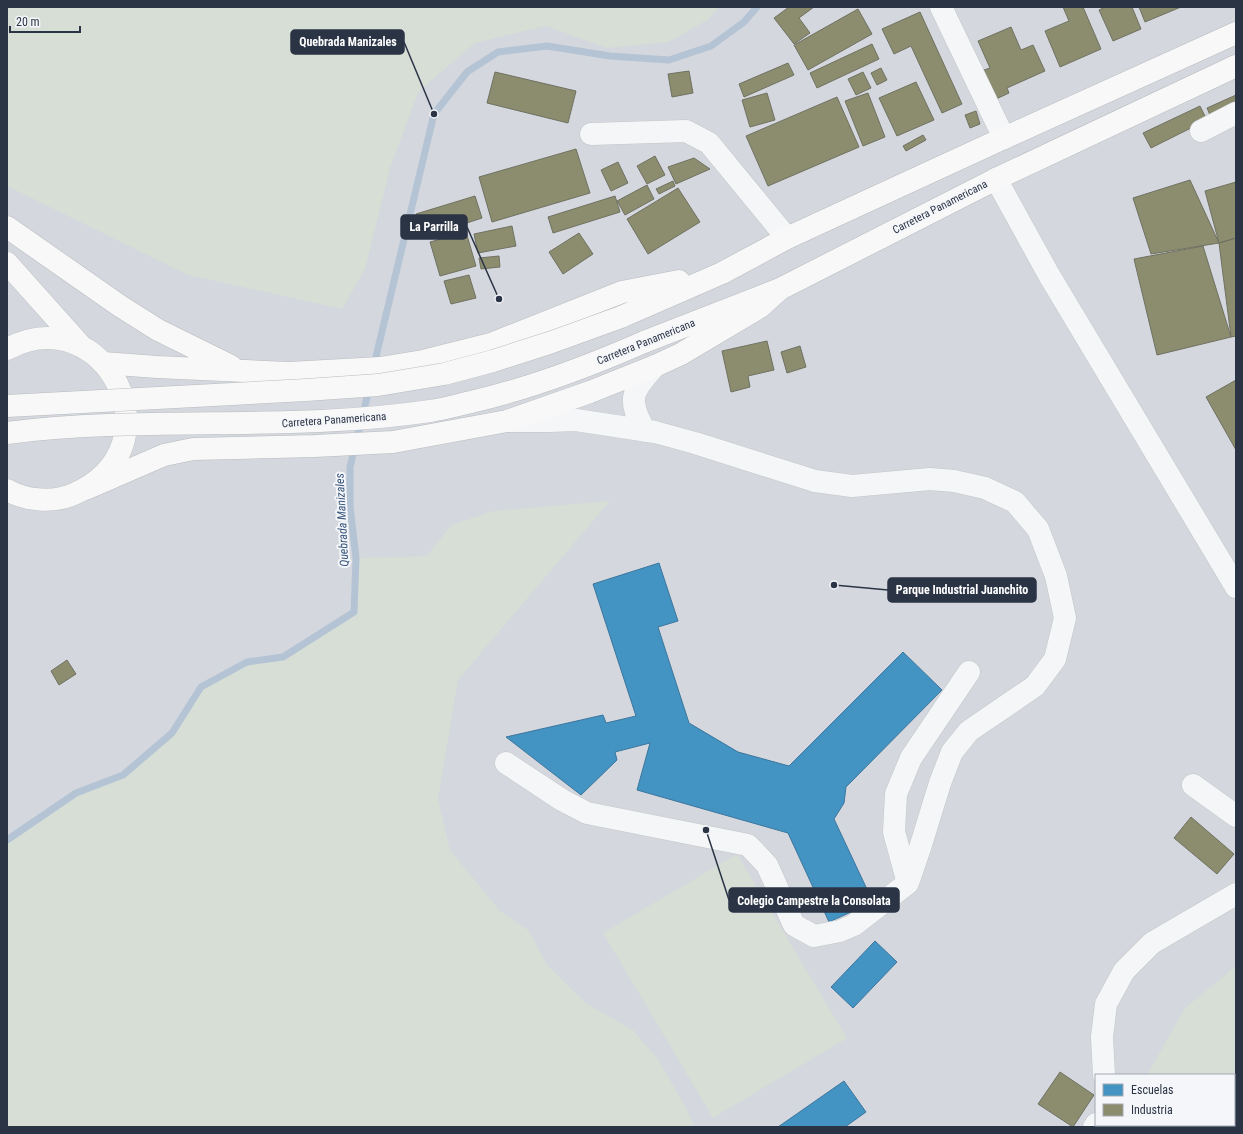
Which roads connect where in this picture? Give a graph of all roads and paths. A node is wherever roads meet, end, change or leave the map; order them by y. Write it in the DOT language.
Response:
graph roads {
  1 [pos="941,7"];
  2 [pos="1236,33"];
  3 [pos="1236,66"];
  4 [pos="1236,113"];
  5 [pos="1201,131"];
  6 [pos="591,134"];
  7 [pos="1004,138"];
  8 [pos="996,179"];
  9 [pos="7,227"];
  10 [pos="787,238"];
  11 [pos="7,263"];
  12 [pos="722,273"];
  13 [pos="780,289"];
  14 [pos="82,347"];
  15 [pos="7,349"];
  16 [pos="104,363"];
  17 [pos="655,366"];
  18 [pos="243,371"];
  19 [pos="7,406"];
  20 [pos="507,421"];
  21 [pos="645,431"];
  22 [pos="7,433"];
  23 [pos="88,488"];
  24 [pos="8,491"];
  25 [pos="1236,587"];
  26 [pos="969,672"];
  27 [pos="506,763"];
  28 [pos="1192,785"];
  29 [pos="1236,816"];
  30 [pos="908,883"];
  31 [pos="1236,894"];
  32 [pos="1104,1074"];
  1 -- 7 [label="street"];
  2 -- 7 [label="main road"];
  3 -- 8 [label="main road, Carretera Panamericana"];
  4 -- 5 [label="street"];
  6 -- 10 [label="street"];
  7 -- 10 [label="main road"];
  8 -- 13 [label="main road, Carretera Panamericana"];
  8 -- 25 [label="street"];
  9 -- 18 [label="main road"];
  10 -- 12 [label="main road"];
  11 -- 14 [label="main road"];
  12 -- 18 [label="main road"];
  12 -- 19 [label="main road, bridge"];
  13 -- 17 [label="main road"];
  13 -- 22 [label="main road, Carretera Panamericana, bridge"];
  14 -- 15 [label="main road"];
  14 -- 16 [label="main road"];
  16 -- 18 [label="main road"];
  16 -- 23 [label="main road"];
  17 -- 20 [label="main road"];
  17 -- 21 [label="street"];
  20 -- 21 [label="street"];
  20 -- 23 [label="main road"];
  21 -- 30 [label="street"];
  23 -- 24 [label="main road"];
  26 -- 30 [label="street"];
  27 -- 30 [label="street"];
  28 -- 29 [label="street"];
  31 -- 32 [label="street"];
}
